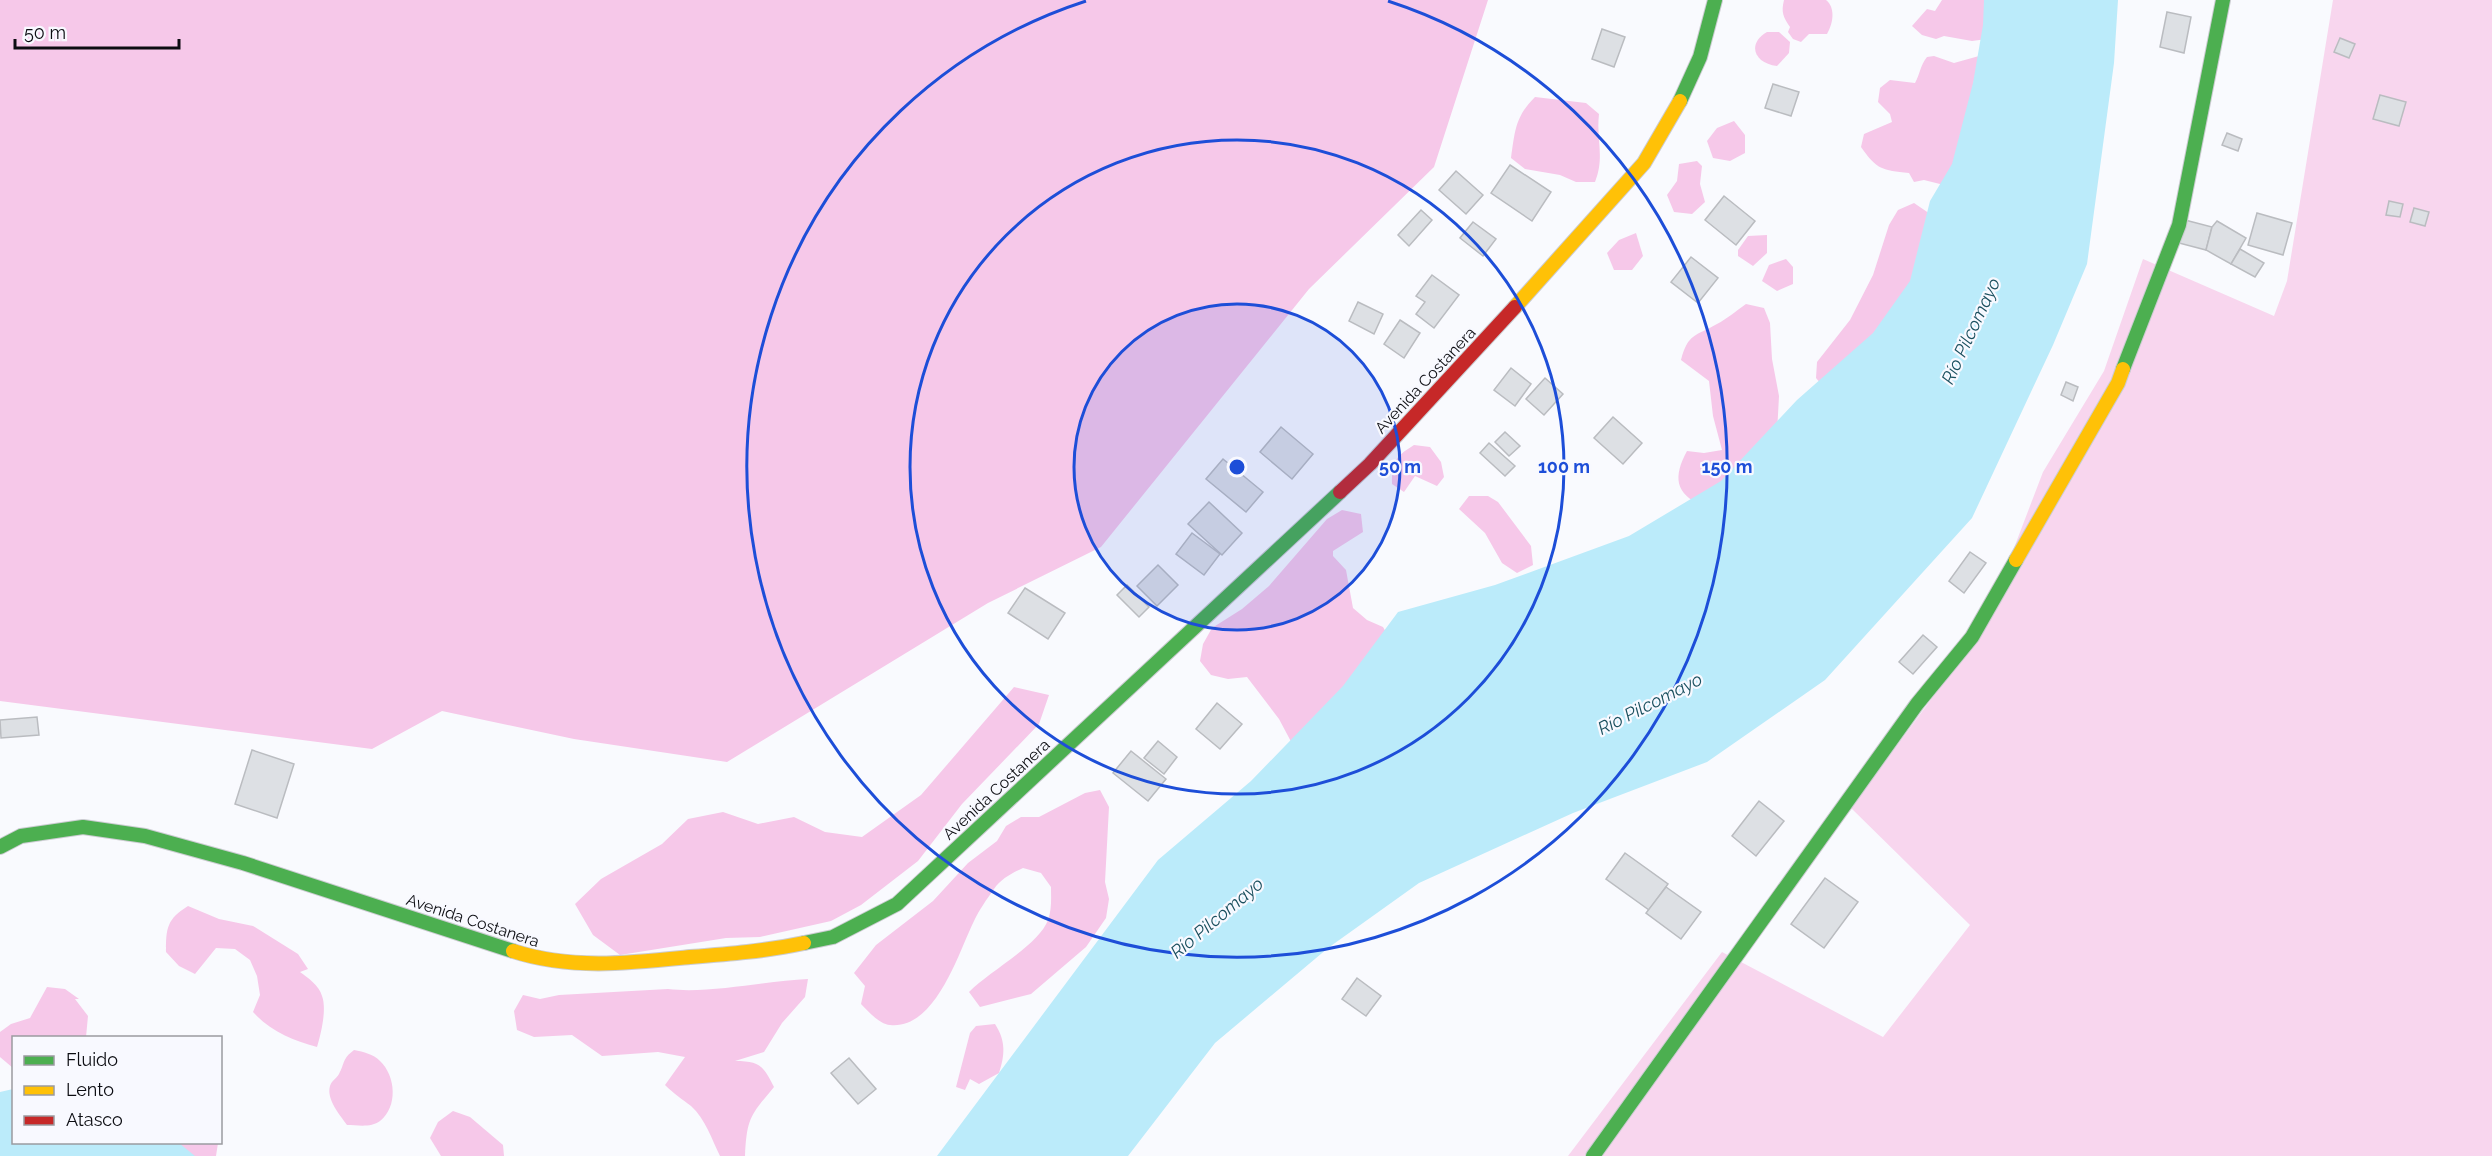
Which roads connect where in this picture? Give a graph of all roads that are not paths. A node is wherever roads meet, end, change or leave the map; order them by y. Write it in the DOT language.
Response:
graph roads {
  1 [pos="1715,0"];
  2 [pos="2223,0"];
  3 [pos="0,847"];
  4 [pos="1593,1156"];
  1 -- 3 [label="street, Avenida Costanera"];
  2 -- 4 [label="street"];
}
